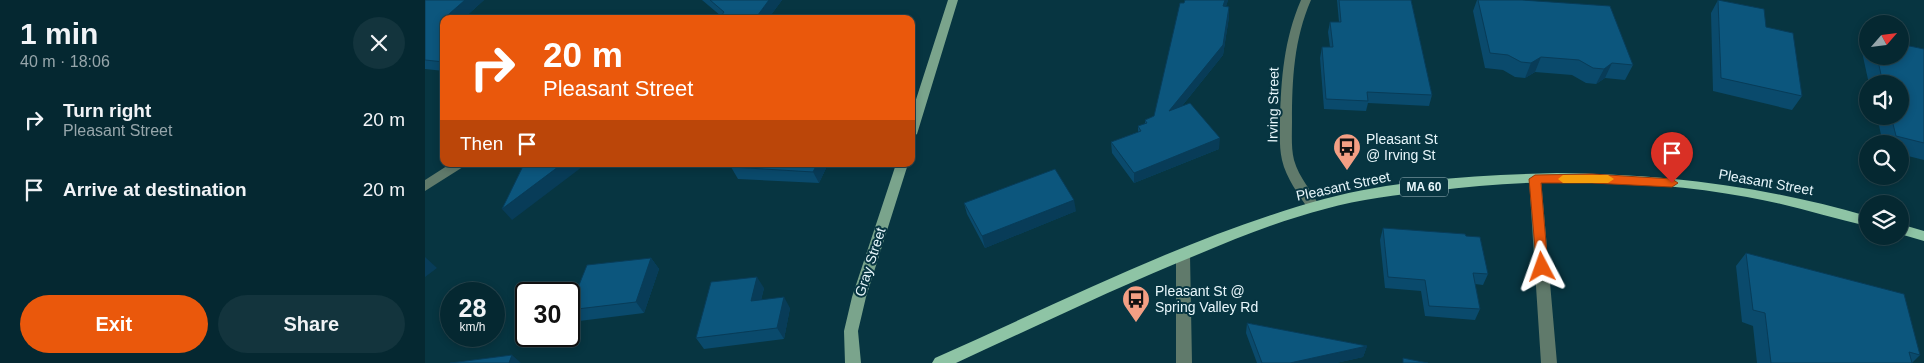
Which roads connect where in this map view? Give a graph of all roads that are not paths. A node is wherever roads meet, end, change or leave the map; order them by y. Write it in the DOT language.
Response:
graph roads {
  1 [pos="953,0"];
  2 [pos="1306,0"];
  3 [pos="915,121"];
  4 [pos="454,167"];
  5 [pos="901,167"];
  6 [pos="1535,179"];
  7 [pos="425,186"];
  8 [pos="1314,207"];
  9 [pos="1859,219"];
  10 [pos="1909,232"];
  11 [pos="1924,236"];
  12 [pos="1183,255"];
  13 [pos="853,363"];
  14 [pos="940,363"];
  15 [pos="1184,363"];
  16 [pos="1549,363"];
  1 -- 3 [label="street"];
  2 -- 8 [label="street, Irving Street"];
  4 -- 7 [label="street"];
  5 -- 13 [label="street, Gray Street"];
  6 -- 8 [label="main road, Pleasant Street / MA 60"];
  6 -- 9 [label="main road, Pleasant Street / MA 60"];
  6 -- 16 [label="street"];
  8 -- 12 [label="main road, Pleasant Street / MA 60"];
  10 -- 11 [label="main road"];
  12 -- 14 [label="main road, Pleasant Street / MA 60"];
  12 -- 15 [label="street"];
}
